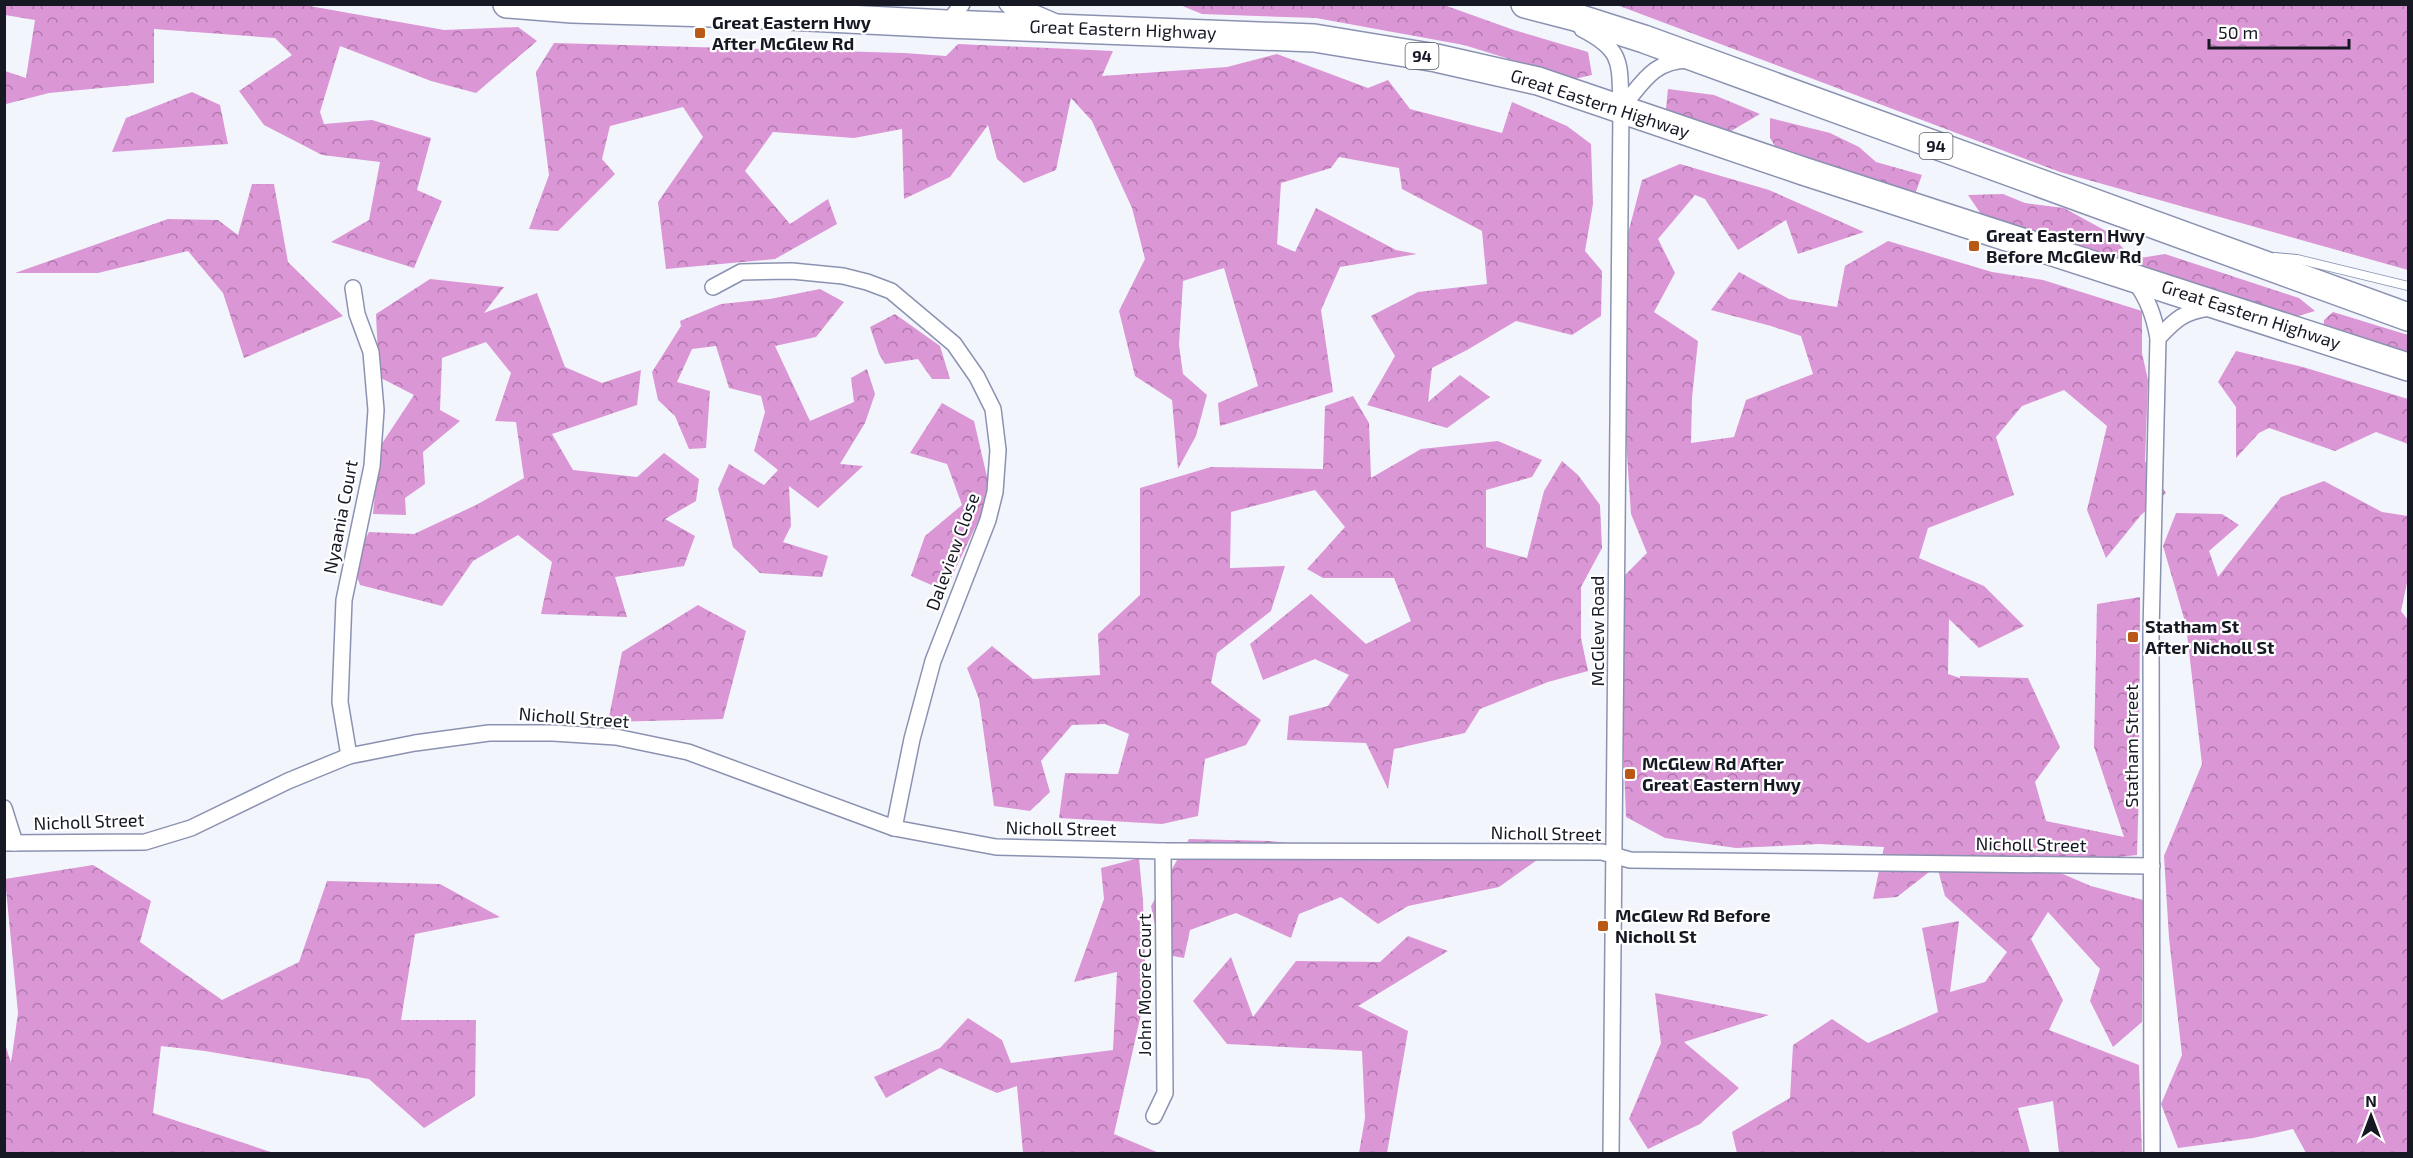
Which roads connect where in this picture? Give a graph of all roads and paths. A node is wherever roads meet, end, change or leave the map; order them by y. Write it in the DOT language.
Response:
graph roads {
  1 [pos="507,4"];
  2 [pos="1007,4"];
  3 [pos="1529,5"];
  4 [pos="955,14"];
  5 [pos="1070,28"];
  6 [pos="1697,59"];
  7 [pos="1621,108"];
  8 [pos="2229,253"];
  9 [pos="2131,276"];
  10 [pos="2409,286"];
  11 [pos="713,287"];
  12 [pos="353,288"];
  13 [pos="2226,307"];
  14 [pos="2409,317"];
  15 [pos="2158,338"];
  16 [pos="2409,367"];
  17 [pos="349,756"];
  18 [pos="4,808"];
  19 [pos="894,828"];
  20 [pos="10,843"];
  21 [pos="1163,851"];
  22 [pos="1615,856"];
  23 [pos="2152,866"];
  24 [pos="1154,1116"];
  25 [pos="1611,1154"];
  26 [pos="2152,1154"];
  1 -- 4 [label="highway, Great Eastern Highway / 94"];
  2 -- 5 [label="street"];
  3 -- 6 [label="highway, 94"];
  3 -- 7 [label="street, McGlew Road"];
  4 -- 5 [label="highway, Great Eastern Highway / 94"];
  5 -- 7 [label="highway, Great Eastern Highway / 94"];
  6 -- 7 [label="street"];
  6 -- 8 [label="highway, 94"];
  7 -- 9 [label="highway, Great Eastern Highway / 94"];
  7 -- 22 [label="street, McGlew Road"];
  8 -- 10 [label="lane"];
  8 -- 14 [label="highway, 94"];
  9 -- 13 [label="highway, Great Eastern Highway / 94"];
  9 -- 15 [label="street, Statham Street"];
  11 -- 19 [label="street, Daleview Close"];
  12 -- 17 [label="street, Nyaania Court"];
  13 -- 15 [label="street"];
  13 -- 16 [label="highway, Great Eastern Highway / 94"];
  15 -- 23 [label="street, Statham Street"];
  17 -- 19 [label="street, Nicholl Street"];
  17 -- 20 [label="street, Nicholl Street"];
  18 -- 20 [label="street"];
  19 -- 21 [label="street, Nicholl Street"];
  21 -- 22 [label="street, Nicholl Street"];
  21 -- 24 [label="street, John Moore Court"];
  22 -- 23 [label="street, Nicholl Street"];
  22 -- 25 [label="street, McGlew Road"];
  23 -- 26 [label="street, Statham Street"];
}
